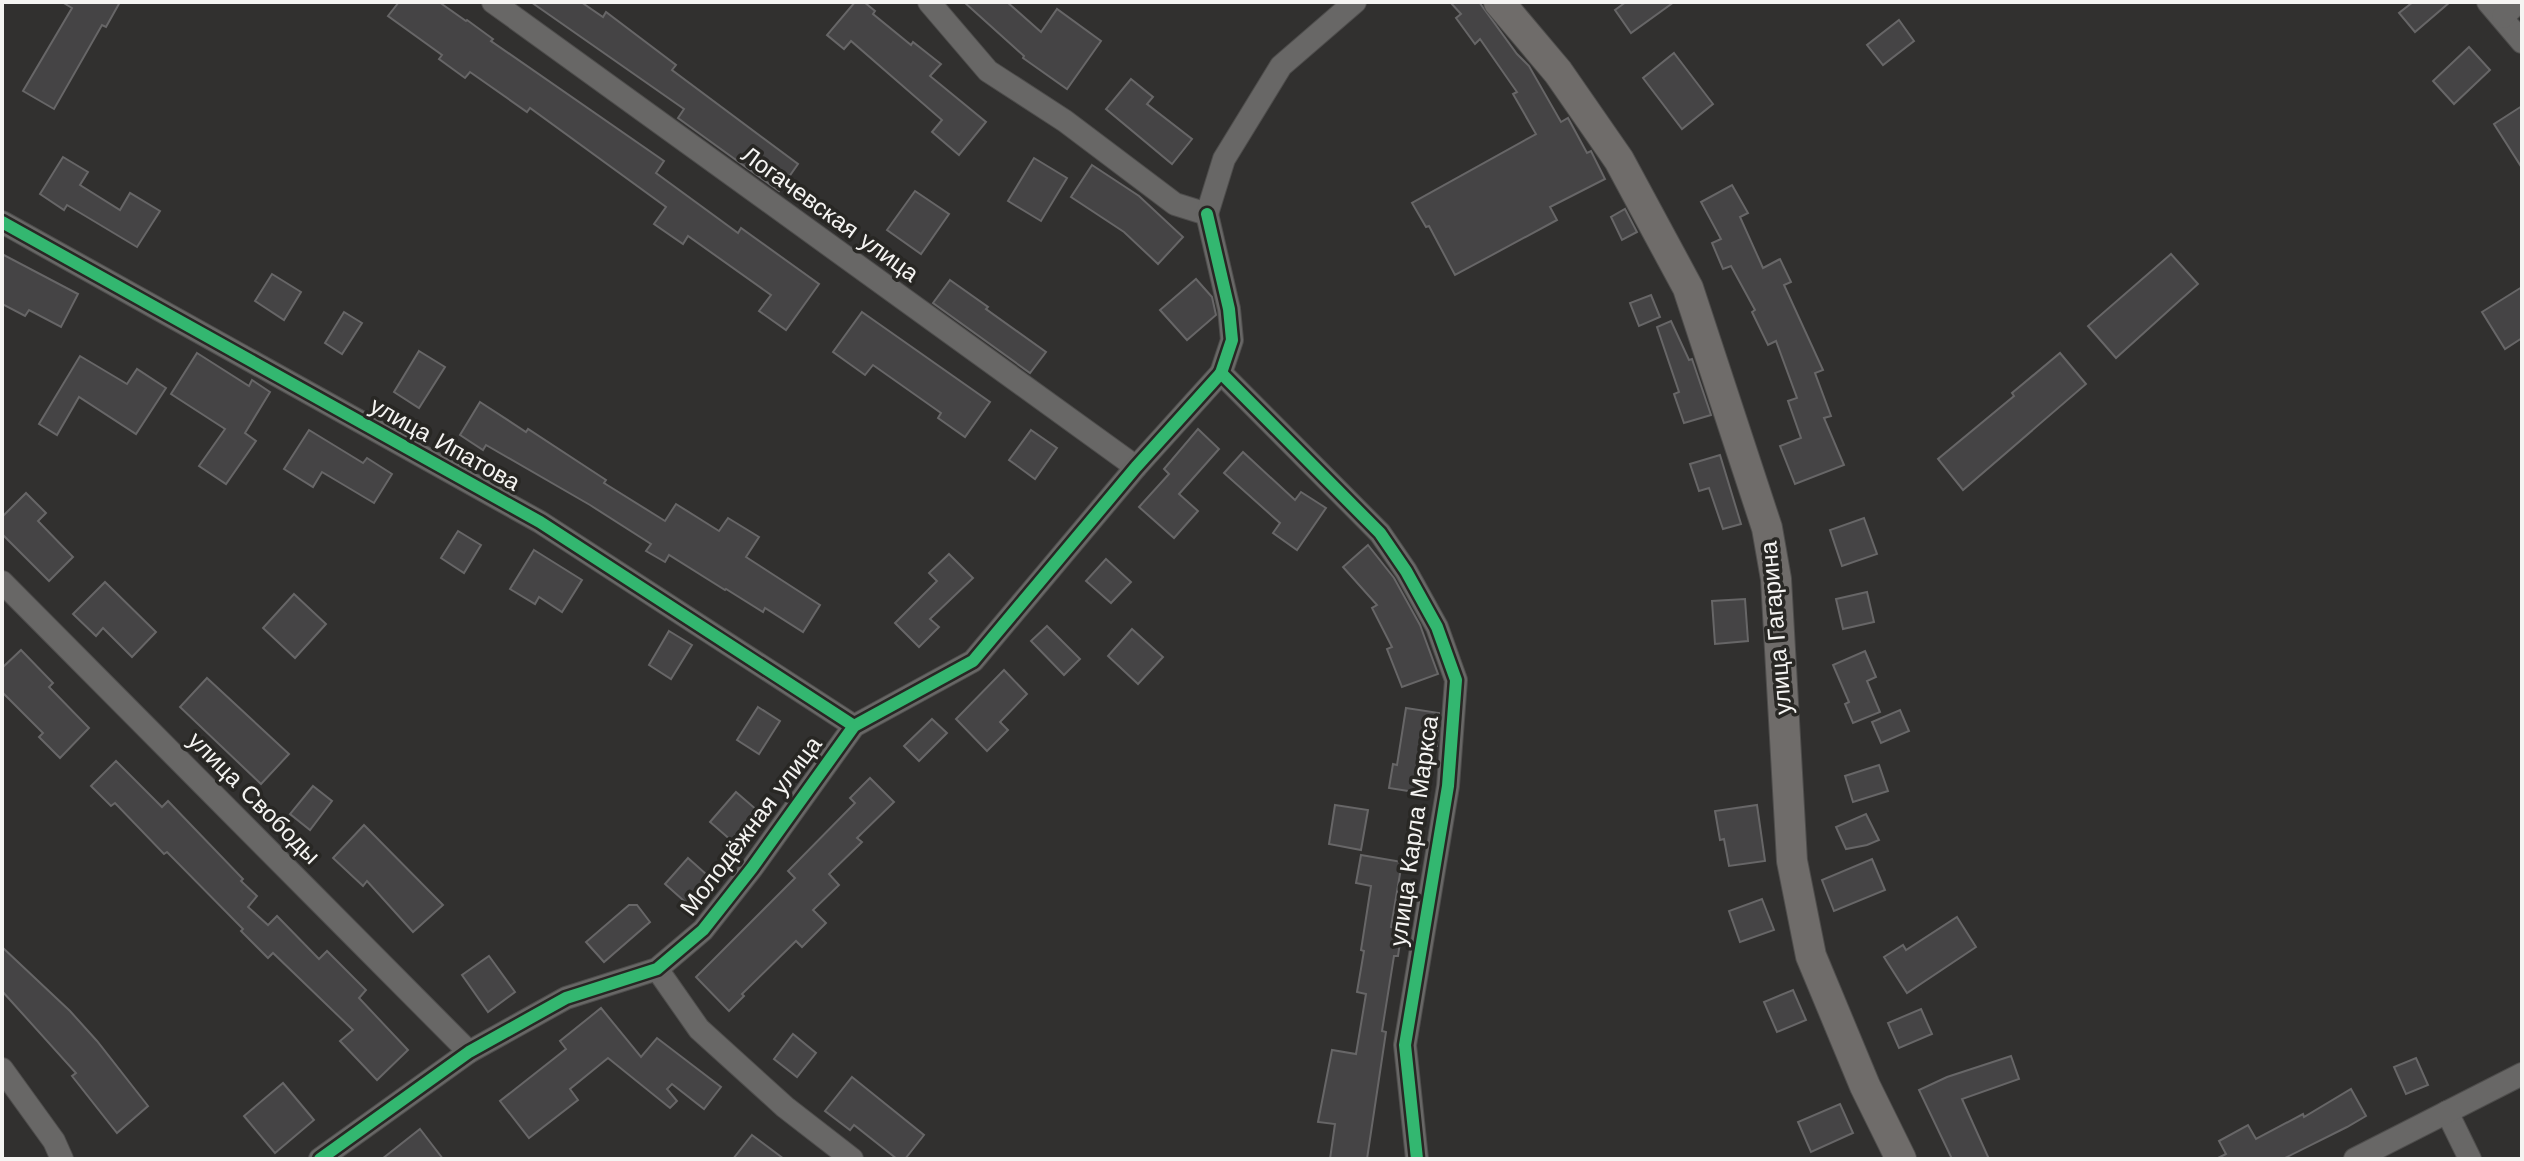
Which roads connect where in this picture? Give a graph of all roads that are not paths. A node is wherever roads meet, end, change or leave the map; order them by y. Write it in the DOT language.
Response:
graph roads {
  1 [pos="493,2"];
  2 [pos="929,2"];
  3 [pos="1355,2"];
  4 [pos="1499,2"];
  5 [pos="2503,7"];
  6 [pos="2522,42"];
  7 [pos="1207,214"];
  8 [pos="2,222"];
  9 [pos="1221,373"];
  10 [pos="1136,467"];
  11 [pos="2,582"];
  12 [pos="854,726"];
  13 [pos="657,969"];
  14 [pos="469,1052"];
  15 [pos="2,1069"];
  16 [pos="2522,1074"];
  17 [pos="2447,1112"];
  18 [pos="326,1157"];
  19 [pos="62,1159"];
  20 [pos="852,1159"];
  21 [pos="1417,1159"];
  22 [pos="1901,1159"];
  23 [pos="2355,1159"];
  24 [pos="2470,1159"];
  1 -- 10 [label="street, Логачевская улица"];
  2 -- 7 [label="street"];
  3 -- 7 [label="street"];
  4 -- 22 [label="main road, улица Гагарина"];
  5 -- 6 [label="street"];
  7 -- 9 [label="street"];
  8 -- 12 [label="street, улица Ипатова"];
  9 -- 10 [label="street, Молодёжная улица"];
  9 -- 21 [label="street, улица Карла Маркса"];
  10 -- 12 [label="street, Молодёжная улица"];
  11 -- 14 [label="street, улица Свободы"];
  12 -- 13 [label="street, Молодёжная улица"];
  13 -- 14 [label="street, Молодёжная улица"];
  13 -- 20 [label="street"];
  14 -- 18 [label="street, Молодёжная улица"];
  15 -- 19 [label="street"];
  16 -- 17 [label="street"];
  17 -- 23 [label="street"];
  17 -- 24 [label="street"];
}
